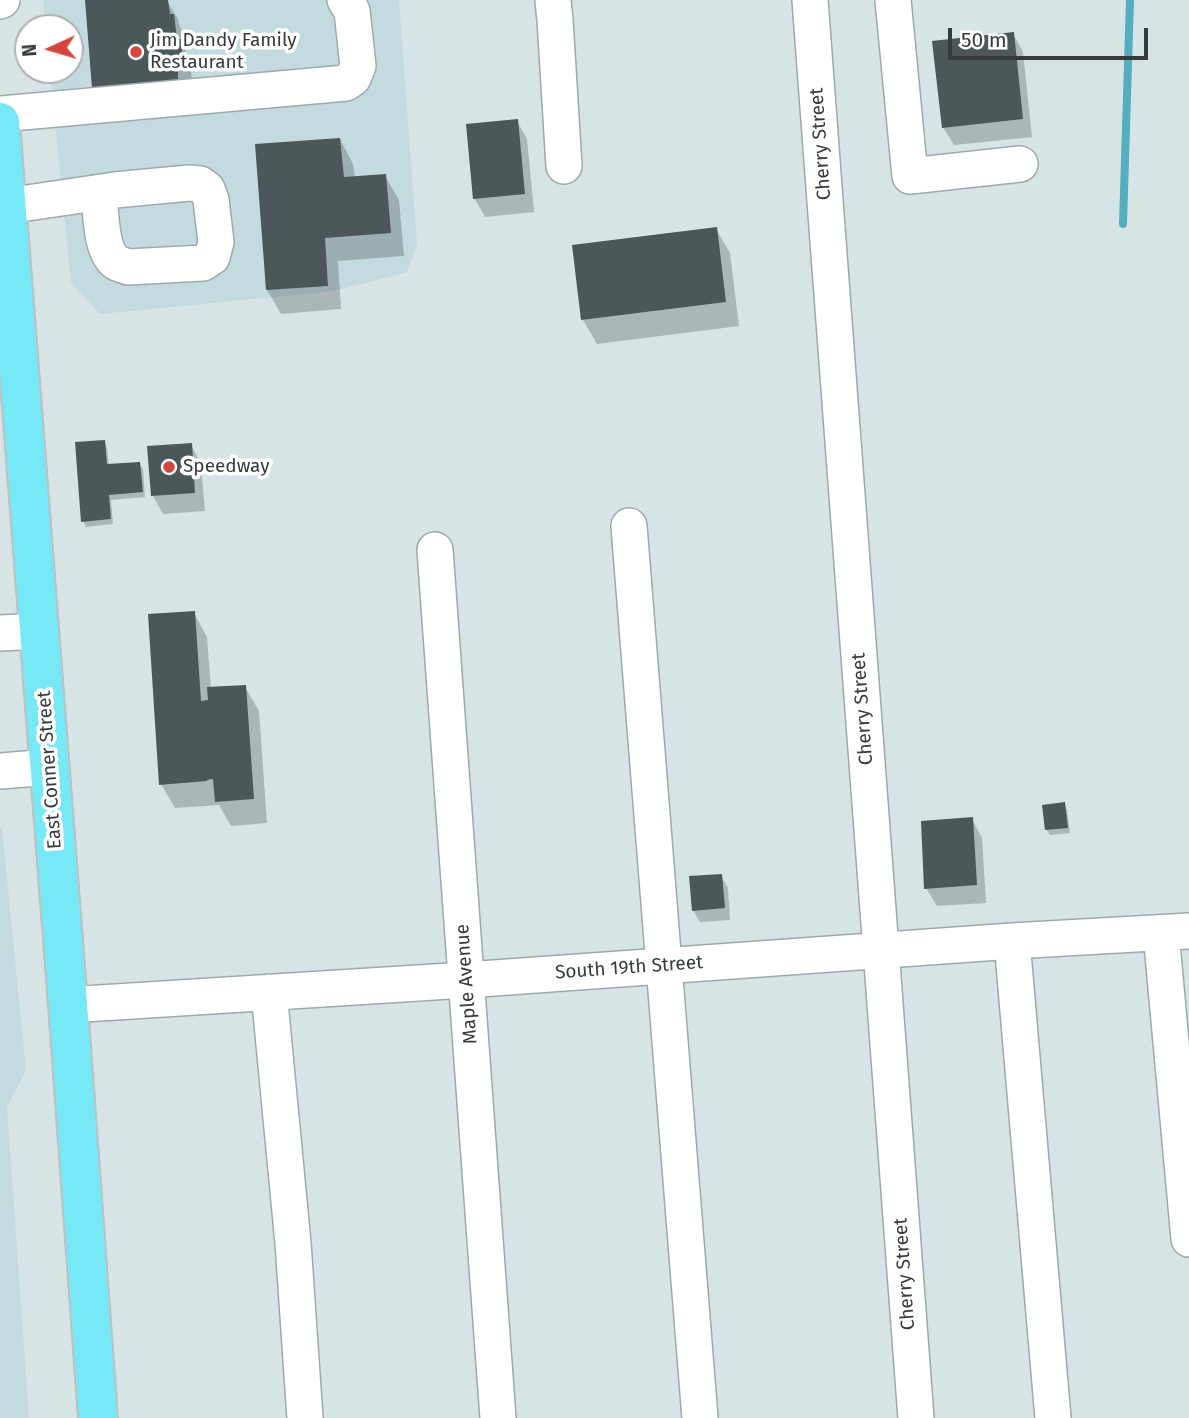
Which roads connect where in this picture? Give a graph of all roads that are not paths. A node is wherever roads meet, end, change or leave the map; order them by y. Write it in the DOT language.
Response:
graph roads {
  1 [pos="345,0"];
  2 [pos="553,0"];
  3 [pos="810,0"];
  4 [pos="893,0"];
  5 [pos="0,114"];
  6 [pos="0,122"];
  7 [pos="1020,164"];
  8 [pos="564,166"];
  9 [pos="99,193"];
  10 [pos="7,206"];
  11 [pos="629,526"];
  12 [pos="435,550"];
  13 [pos="40,631"];
  14 [pos="0,633"];
  15 [pos="50,767"];
  16 [pos="0,771"];
  17 [pos="1175,932"];
  18 [pos="1012,941"];
  19 [pos="881,951"];
  20 [pos="663,966"];
  21 [pos="466,980"];
  22 [pos="269,992"];
  23 [pos="68,1005"];
  24 [pos="1189,1239"];
  25 [pos="98,1418"];
  26 [pos="305,1418"];
  27 [pos="498,1418"];
  28 [pos="700,1418"];
  29 [pos="916,1418"];
  30 [pos="1053,1418"];
  1 -- 5 [label="street"];
  2 -- 8 [label="street"];
  3 -- 19 [label="street, Cherry Street"];
  4 -- 7 [label="street"];
  6 -- 10 [label="main road, East Conner Street"];
  9 -- 10 [label="street"];
  10 -- 13 [label="main road, East Conner Street"];
  11 -- 20 [label="street"];
  12 -- 21 [label="street, Maple Avenue"];
  13 -- 14 [label="street"];
  13 -- 15 [label="main road, East Conner Street"];
  15 -- 16 [label="street"];
  15 -- 23 [label="main road, East Conner Street"];
  17 -- 18 [label="street, South 19th Street"];
  17 -- 24 [label="street"];
  18 -- 19 [label="street, South 19th Street"];
  18 -- 30 [label="street"];
  19 -- 20 [label="street, South 19th Street"];
  19 -- 29 [label="street, Cherry Street"];
  20 -- 21 [label="street, South 19th Street"];
  20 -- 28 [label="street"];
  21 -- 22 [label="street, South 19th Street"];
  21 -- 27 [label="street, Maple Avenue"];
  22 -- 23 [label="street, South 19th Street"];
  22 -- 26 [label="street"];
  23 -- 25 [label="main road, East Conner Street"];
}
